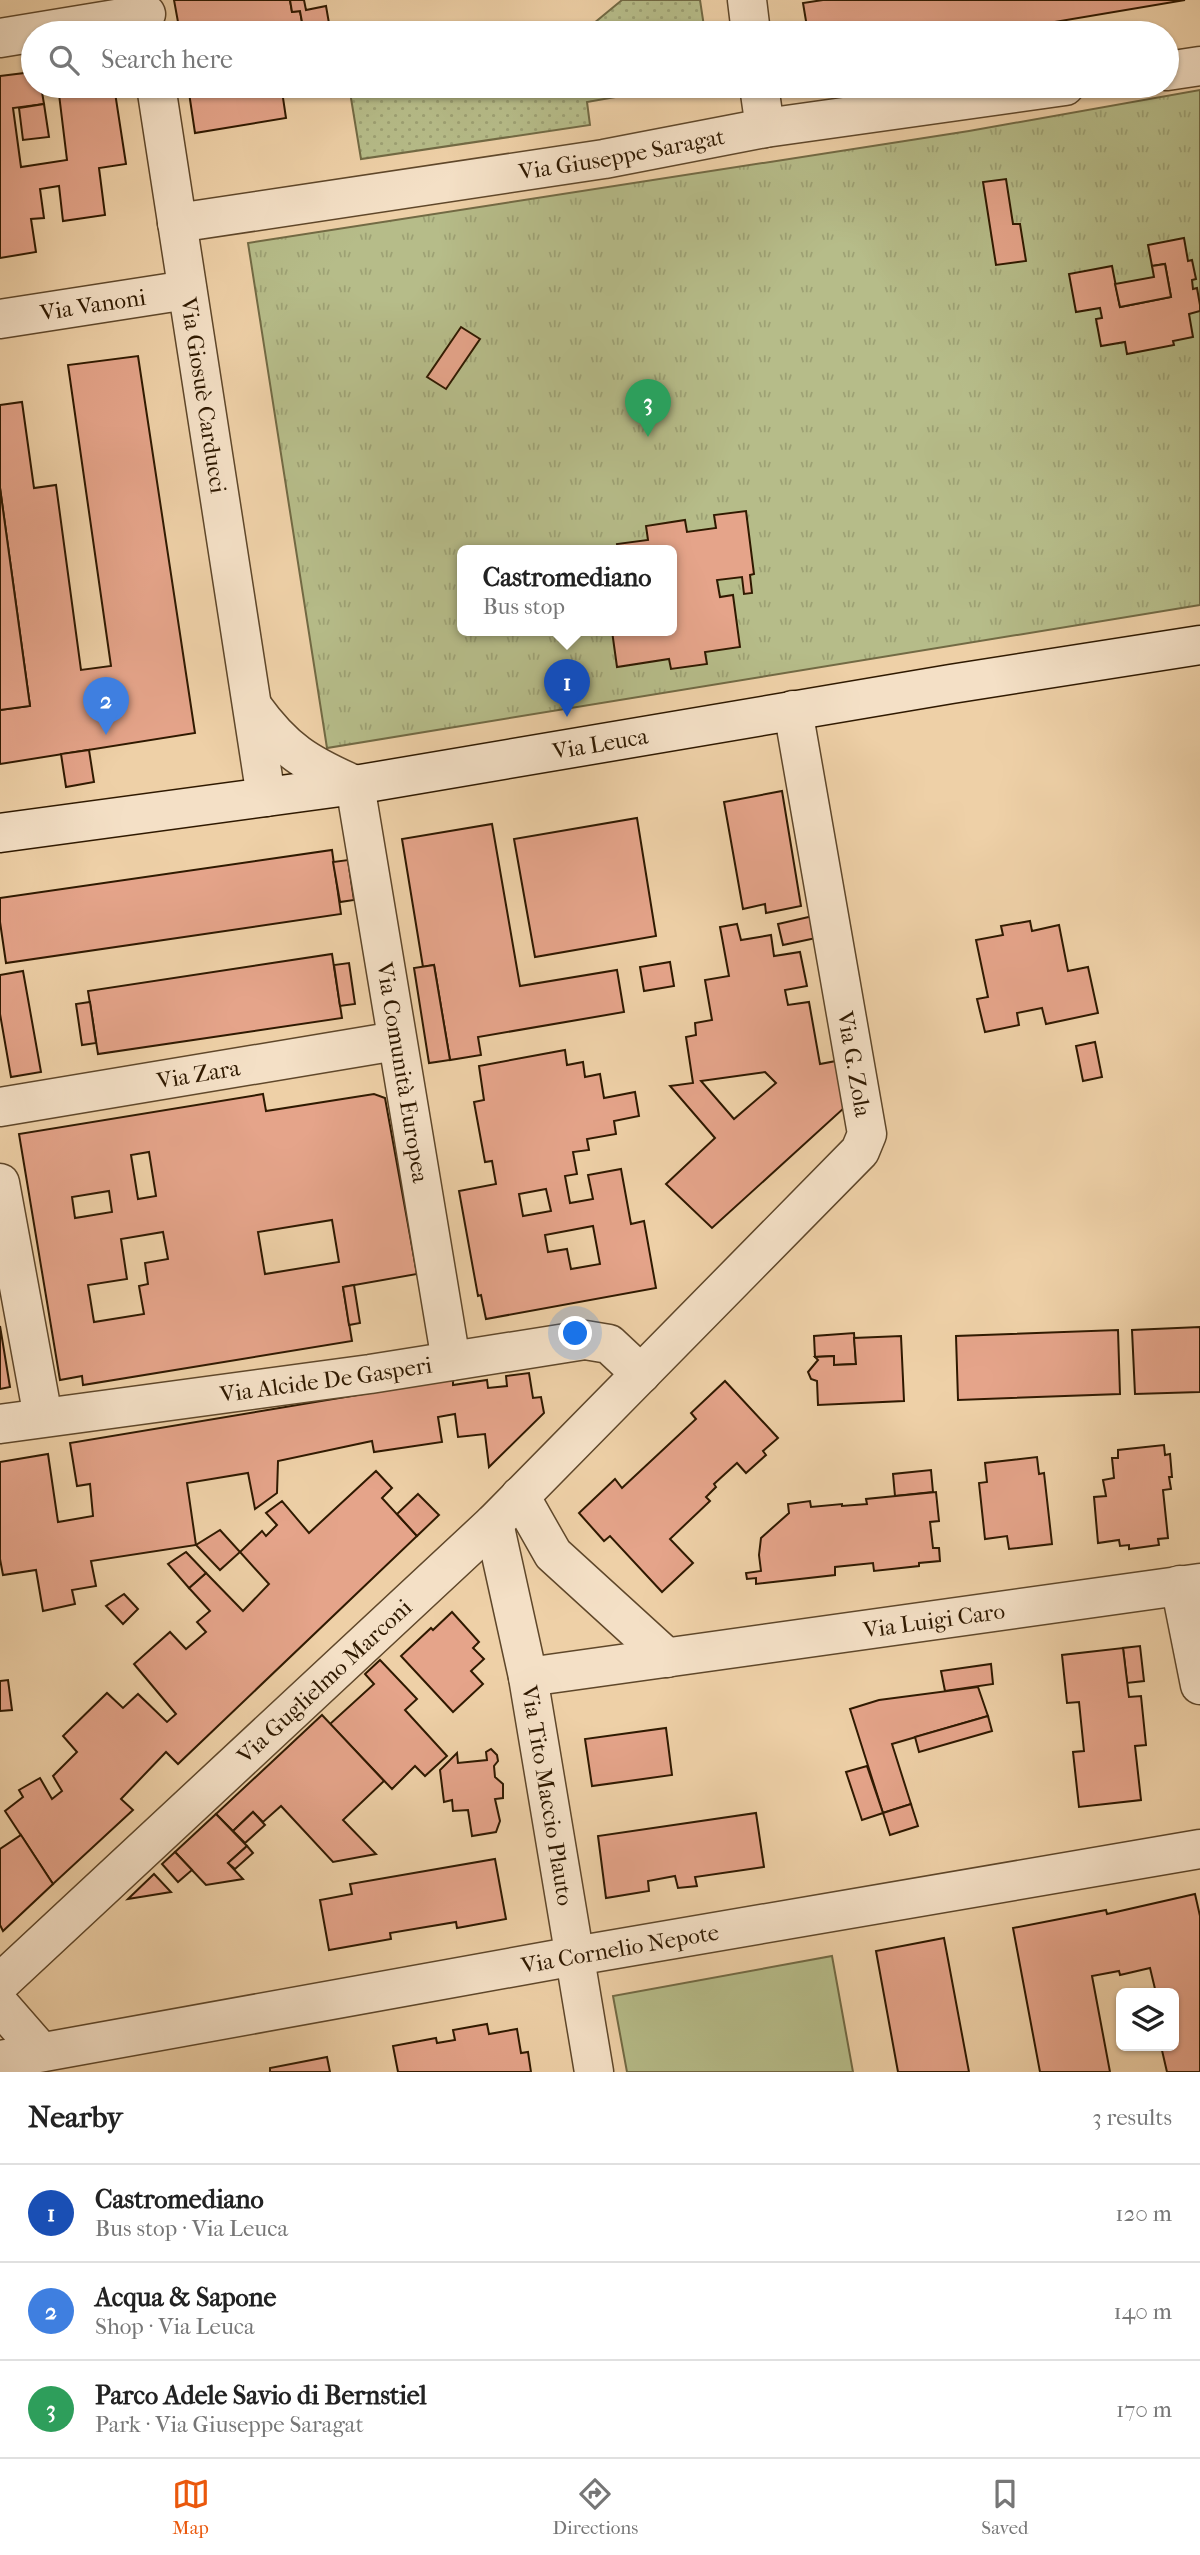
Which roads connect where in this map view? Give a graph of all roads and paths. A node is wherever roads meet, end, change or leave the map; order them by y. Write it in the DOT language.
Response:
graph roads {
  1 [pos="747,0"];
  2 [pos="146,16"];
  3 [pos="113,21"];
  4 [pos="750,21"];
  5 [pos="21,35"];
  6 [pos="0,38"];
  7 [pos="1200,66"];
  8 [pos="1179,69"];
  9 [pos="158,98"];
  10 [pos="761,98"];
  11 [pos="979,98"];
  12 [pos="765,128"];
  13 [pos="177,223"];
  14 [pos="187,290"];
  15 [pos="0,319"];
  16 [pos="1200,645"];
  17 [pos="252,706"];
  18 [pos="793,710"];
  19 [pos="355,785"];
  20 [pos="266,797"];
  21 [pos="0,833"];
  22 [pos="396,1041"];
  23 [pos="0,1107"];
  24 [pos="0,1183"];
  25 [pos="451,1361"];
  26 [pos="641,1374"];
  27 [pos="43,1417"];
  28 [pos="0,1424"];
  29 [pos="520,1496"];
  30 [pos="494,1523"];
  31 [pos="1190,1584"];
  32 [pos="667,1658"];
  33 [pos="528,1677"];
  34 [pos="1200,1685"];
  35 [pos="1200,1849"];
  36 [pos="575,1956"];
  37 [pos="0,1983"];
  38 [pos="0,2005"];
  39 [pos="41,2052"];
  40 [pos="0,2060"];
  41 [pos="594,2072"];
  1 -- 4 [label="street"];
  2 -- 3 [label="street"];
  5 -- 6 [label="street"];
  7 -- 8 [label="street"];
  9 -- 13 [label="street, Via Giosuè Carducci"];
  10 -- 12 [label="street"];
  11 -- 12 [label="street, Via Giuseppe Saragat"];
  12 -- 13 [label="street, Via Giuseppe Saragat"];
  13 -- 14 [label="street, Via Giosuè Carducci"];
  14 -- 15 [label="street, Via Vanoni"];
  14 -- 17 [label="street, Via Giosuè Carducci"];
  16 -- 18 [label="street, Via Leuca"];
  17 -- 19 [label="street, Via Giosuè Carducci"];
  17 -- 20 [label="street, Via Giosuè Carducci"];
  18 -- 19 [label="street, Via Leuca"];
  18 -- 26 [label="street, Via G. Zola"];
  19 -- 20 [label="street, Via Leuca"];
  19 -- 22 [label="street, Via Comunità Europea"];
  20 -- 21 [label="street, Via Leuca"];
  22 -- 23 [label="street, Via Zara"];
  22 -- 25 [label="street, Via Comunità Europea"];
  24 -- 27 [label="street"];
  25 -- 26 [label="street, Via Alcide De Gasperi"];
  25 -- 27 [label="street, Via Alcide De Gasperi"];
  26 -- 29 [label="street, Via Guglielmo Marconi"];
  27 -- 28 [label="street, Via Alcide De Gasperi"];
  29 -- 30 [label="street, Via Guglielmo Marconi"];
  29 -- 32 [label="street"];
  30 -- 33 [label="street, Via Tito Maccio Plauto"];
  30 -- 37 [label="street, Via Guglielmo Marconi"];
  31 -- 32 [label="street, Via Luigi Caro"];
  31 -- 34 [label="street"];
  32 -- 33 [label="street, Via Luigi Caro"];
  33 -- 36 [label="street, Via Tito Maccio Plauto"];
  35 -- 36 [label="street, Via Cornelio Nepote"];
  36 -- 39 [label="street, Via Cornelio Nepote"];
  36 -- 41 [label="street, Via Tito Maccio Plauto"];
  38 -- 39 [label="street"];
  39 -- 40 [label="street, Via Cornelio Nepote"];
}
